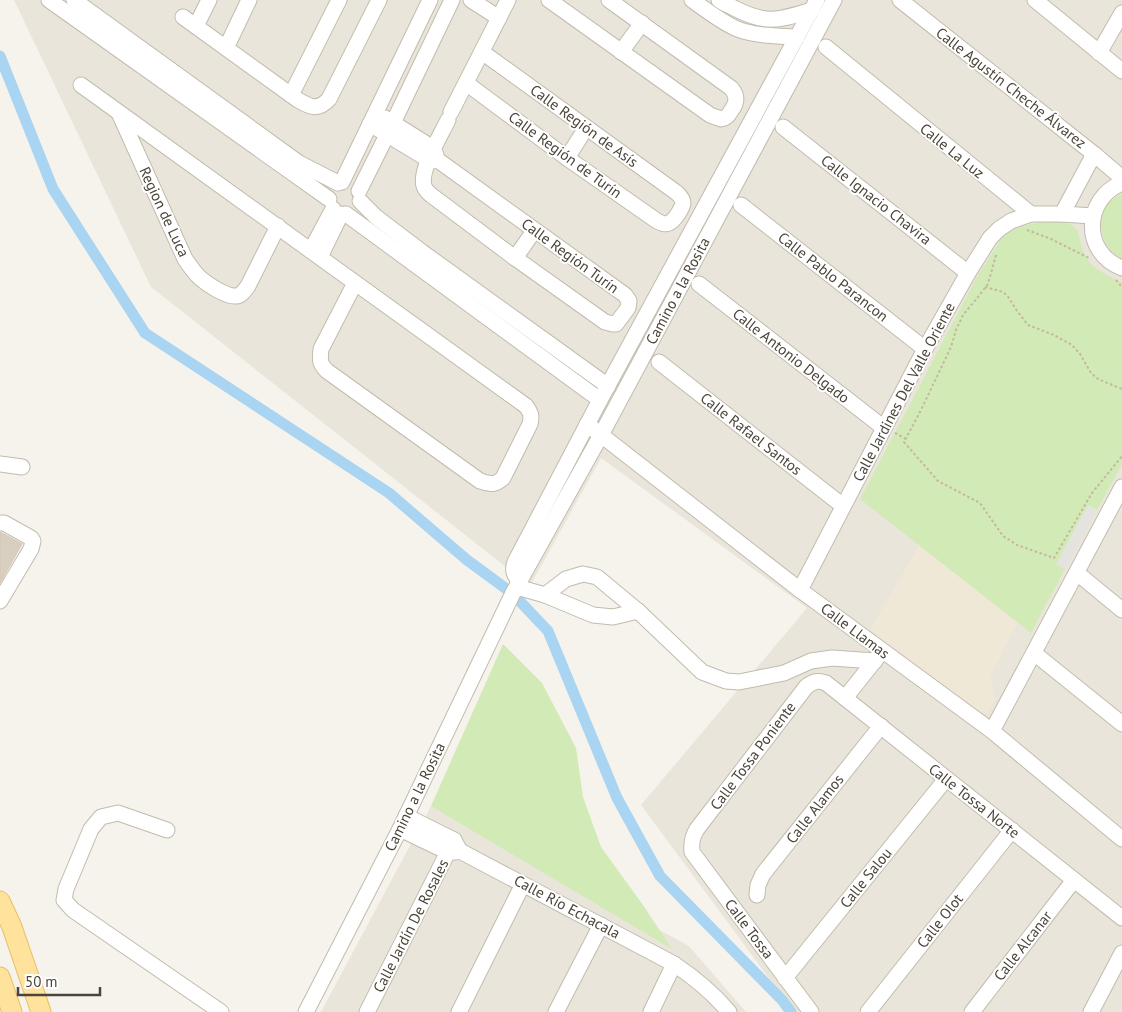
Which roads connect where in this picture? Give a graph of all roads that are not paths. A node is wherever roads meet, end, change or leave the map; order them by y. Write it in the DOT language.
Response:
graph roads {
  1 [pos="49,0"];
  2 [pos="74,0"];
  3 [pos="209,0"];
  4 [pos="249,0"];
  5 [pos="339,0"];
  6 [pos="379,0"];
  7 [pos="430,0"];
  8 [pos="452,0"];
  9 [pos="470,0"];
  10 [pos="548,0"];
  11 [pos="609,0"];
  12 [pos="692,0"];
  13 [pos="719,0"];
  14 [pos="834,0"];
  15 [pos="900,0"];
  16 [pos="1038,1"];
  17 [pos="814,5"];
  18 [pos="502,6"];
  19 [pos="1122,13"];
  20 [pos="183,17"];
  21 [pos="642,23"];
  22 [pos="196,26"];
  23 [pos="797,37"];
  24 [pos="826,47"];
  25 [pos="226,48"];
  26 [pos="482,52"];
  27 [pos="621,52"];
  28 [pos="1099,53"];
  29 [pos="1122,71"];
  30 [pos="174,81"];
  31 [pos="466,83"];
  32 [pos="81,85"];
  33 [pos="292,95"];
  34 [pos="118,112"];
  35 [pos="373,118"];
  36 [pos="783,127"];
  37 [pos="586,128"];
  38 [pos="390,129"];
  39 [pos="1094,154"];
  40 [pos="434,156"];
  41 [pos="567,158"];
  42 [pos="1122,178"];
  43 [pos="340,182"];
  44 [pos="1122,183"];
  45 [pos="360,196"];
  46 [pos="740,205"];
  47 [pos="337,209"];
  48 [pos="1031,214"];
  49 [pos="1062,214"];
  50 [pos="1093,216"];
  51 [pos="666,224"];
  52 [pos="278,226"];
  53 [pos="534,231"];
  54 [pos="316,254"];
  55 [pos="514,258"];
  56 [pos="1122,268"];
  57 [pos="968,273"];
  58 [pos="355,282"];
  59 [pos="699,284"];
  60 [pos="475,299"];
  61 [pos="925,349"];
  62 [pos="658,362"];
  63 [pos="608,386"];
  64 [pos="600,400"];
  65 [pos="588,424"];
  66 [pos="884,428"];
  67 [pos="601,435"];
  68 [pos="0,464"];
  69 [pos="22,466"];
  70 [pos="1120,495"];
  71 [pos="844,506"];
  72 [pos="0,523"];
  73 [pos="1077,573"];
  74 [pos="517,587"];
  75 [pos="800,590"];
  76 [pos="545,595"];
  77 [pos="1,596"];
  78 [pos="1122,610"];
  79 [pos="638,611"];
  80 [pos="1034,653"];
  81 [pos="879,656"];
  82 [pos="826,683"];
  83 [pos="845,698"];
  84 [pos="1122,724"];
  85 [pos="881,726"];
  86 [pos="992,732"];
  87 [pos="946,779"];
  88 [pos="403,822"];
  89 [pos="167,830"];
  90 [pos="1012,830"];
  91 [pos="1122,839"];
  92 [pos="691,845"];
  93 [pos="454,848"];
  94 [pos="1074,880"];
  95 [pos="523,884"];
  96 [pos="757,895"];
  97 [pos="0,901"];
  98 [pos="1122,918"];
  99 [pos="601,925"];
  100 [pos="1122,953"];
  101 [pos="674,964"];
  102 [pos="0,977"];
  103 [pos="786,978"];
  104 [pos="7,1010"];
  105 [pos="976,1011"];
  106 [pos="41,1012"];
  107 [pos="221,1012"];
  108 [pos="306,1012"];
  109 [pos="367,1012"];
  110 [pos="459,1012"];
  111 [pos="556,1012"];
  112 [pos="650,1012"];
  113 [pos="729,1012"];
  114 [pos="811,1012"];
  115 [pos="868,1012"];
  116 [pos="1091,1012"];
  1 -- 30 [label="street"];
  2 -- 30 [label="street"];
  3 -- 22 [label="street"];
  4 -- 25 [label="street"];
  5 -- 33 [label="street"];
  6 -- 33 [label="street"];
  7 -- 35 [label="street"];
  8 -- 38 [label="street"];
  9 -- 18 [label="street"];
  10 -- 27 [label="street"];
  11 -- 21 [label="street"];
  12 -- 23 [label="street"];
  13 -- 17 [label="street"];
  14 -- 67 [label="street, Camino a la Rosita"];
  15 -- 39 [label="street, Calle Agustín Cheche Álvarez"];
  16 -- 28 [label="street"];
  17 -- 23 [label="street, Camino a la Rosita"];
  18 -- 26 [label="street"];
  19 -- 28 [label="street"];
  20 -- 22 [label="street"];
  21 -- 27 [label="street"];
  21 -- 27 [label="street"];
  22 -- 25 [label="street"];
  23 -- 63 [label="street, Camino a la Rosita"];
  24 -- 48 [label="street, Calle La Luz"];
  25 -- 33 [label="street"];
  26 -- 31 [label="street"];
  26 -- 37 [label="street, Calle Región de Asís"];
  28 -- 29 [label="street"];
  30 -- 43 [label="street"];
  30 -- 47 [label="street"];
  31 -- 40 [label="street"];
  31 -- 41 [label="street, Calle Región de Turín"];
  32 -- 34 [label="street, Region de Luca"];
  34 -- 52 [label="street, Region de Luca"];
  34 -- 52 [label="street, Region de Luca"];
  35 -- 38 [label="street, Calle Región Turín"];
  35 -- 43 [label="street"];
  36 -- 57 [label="street, Calle Ignacio Chavira"];
  37 -- 41 [label="street"];
  37 -- 51 [label="street, Calle Región de Asís"];
  38 -- 40 [label="street, Calle Región Turín"];
  38 -- 45 [label="street"];
  39 -- 42 [label="street, Calle Agustín Cheche Álvarez"];
  39 -- 49 [label="street"];
  40 -- 53 [label="street, Calle Región Turín"];
  40 -- 55 [label="street, Calle Región Turín"];
  41 -- 51 [label="street, Calle Región de Turín"];
  43 -- 45 [label="street"];
  43 -- 47 [label="street"];
  44 -- 50 [label="street"];
  45 -- 47 [label="street"];
  45 -- 60 [label="street"];
  46 -- 61 [label="street, Calle Pablo Parancon"];
  47 -- 54 [label="street"];
  47 -- 60 [label="street"];
  48 -- 49 [label="street"];
  48 -- 57 [label="street, Calle Jardines Del Valle Oriente"];
  49 -- 50 [label="street"];
  50 -- 56 [label="street"];
  52 -- 54 [label="street, Region de Luca"];
  53 -- 55 [label="street"];
  53 -- 55 [label="street, Calle Región Turín"];
  54 -- 58 [label="street, Region de Luca"];
  57 -- 61 [label="street, Calle Jardines Del Valle Oriente"];
  58 -- 58 [label="street, Region de Luca"];
  59 -- 66 [label="street, Calle Antonio Delgado"];
  60 -- 63 [label="street"];
  60 -- 64 [label="street"];
  61 -- 66 [label="street, Calle Jardines Del Valle Oriente"];
  62 -- 71 [label="street, Calle Rafael Santos"];
  63 -- 64 [label="street, Camino a la Rosita"];
  64 -- 65 [label="street, Camino a la Rosita"];
  65 -- 67 [label="street, Calle Llamas"];
  65 -- 74 [label="street, Camino a la Rosita"];
  66 -- 71 [label="street, Calle Jardines Del Valle Oriente"];
  67 -- 74 [label="street, Camino a la Rosita"];
  67 -- 75 [label="street, Calle Llamas"];
  68 -- 69 [label="street"];
  70 -- 73 [label="street"];
  71 -- 75 [label="street, Calle Jardines Del Valle Oriente"];
  72 -- 77 [label="street"];
  73 -- 78 [label="street"];
  73 -- 80 [label="street"];
  74 -- 76 [label="street"];
  74 -- 88 [label="street, Camino a la Rosita"];
  75 -- 81 [label="street, Calle Llamas"];
  76 -- 79 [label="street"];
  76 -- 79 [label="street"];
  79 -- 81 [label="street"];
  80 -- 84 [label="street"];
  80 -- 86 [label="street"];
  81 -- 83 [label="street"];
  81 -- 86 [label="street, Calle Llamas"];
  82 -- 83 [label="street, Calle Tossa Norte"];
  82 -- 92 [label="street, Calle Tossa Poniente"];
  83 -- 85 [label="street, Calle Tossa Norte"];
  85 -- 87 [label="street, Calle Tossa Norte"];
  85 -- 96 [label="street, Calle Alamos"];
  86 -- 91 [label="street, Calle Llamas"];
  87 -- 90 [label="street, Calle Tossa Norte"];
  87 -- 103 [label="street, Calle Salou"];
  88 -- 93 [label="street, Calle Río Echacala"];
  88 -- 108 [label="street, Camino a la Rosita"];
  89 -- 107 [label="street"];
  90 -- 94 [label="street, Calle Tossa Norte"];
  90 -- 115 [label="street, Calle Olot"];
  92 -- 103 [label="street, Calle Tossa"];
  93 -- 95 [label="street, Calle Río Echacala"];
  93 -- 109 [label="street, Calle Jardín De Rosales"];
  94 -- 98 [label="street, Calle Tossa Norte"];
  94 -- 105 [label="street, Calle Alcanar"];
  95 -- 99 [label="street, Calle Río Echacala"];
  95 -- 110 [label="street"];
  97 -- 106 [label="main road"];
  99 -- 101 [label="street, Calle Río Echacala"];
  99 -- 111 [label="street"];
  100 -- 116 [label="street"];
  101 -- 112 [label="street"];
  101 -- 113 [label="street, Calle Río Echacala"];
  102 -- 104 [label="main road"];
  103 -- 114 [label="street, Calle Tossa"];
}
